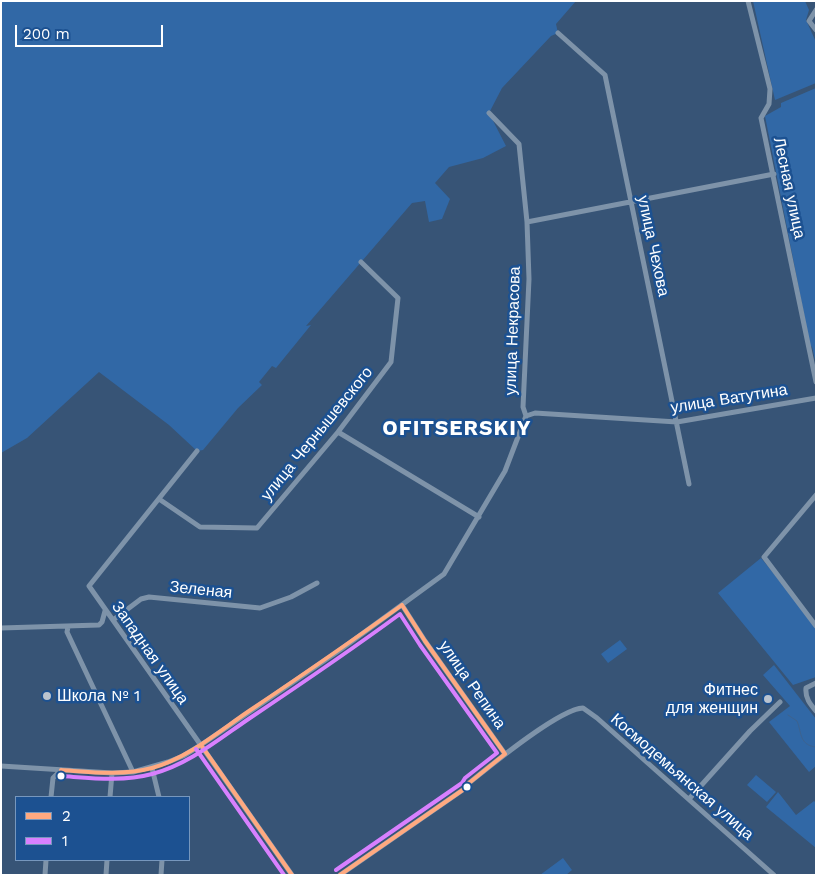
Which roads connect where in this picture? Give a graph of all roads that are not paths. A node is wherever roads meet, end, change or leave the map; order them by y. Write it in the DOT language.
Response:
graph roads {
  1 [pos="748,1"];
  2 [pos="816,10"];
  3 [pos="816,30"];
  4 [pos="558,33"];
  5 [pos="488,113"];
  6 [pos="774,174"];
  7 [pos="631,201"];
  8 [pos="527,222"];
  9 [pos="361,262"];
  10 [pos="816,382"];
  11 [pos="816,398"];
  12 [pos="526,416"];
  13 [pos="677,422"];
  14 [pos="338,432"];
  15 [pos="197,451"];
  16 [pos="689,484"];
  17 [pos="816,495"];
  18 [pos="159,499"];
  19 [pos="479,517"];
  20 [pos="317,583"];
  21 [pos="402,606"];
  22 [pos="105,611"];
  23 [pos="112,620"];
  24 [pos="816,626"];
  25 [pos="68,627"];
  26 [pos="1,628"];
  27 [pos="816,682"];
  28 [pos="780,702"];
  29 [pos="816,711"];
  30 [pos="201,746"];
  31 [pos="505,754"];
  32 [pos="1,766"];
  33 [pos="152,768"];
  34 [pos="61,770"];
  35 [pos="133,772"];
  36 [pos="112,773"];
  37 [pos="51,796"];
  38 [pos="110,796"];
  39 [pos="159,796"];
  40 [pos="689,799"];
  41 [pos="46,861"];
  42 [pos="106,861"];
  43 [pos="162,861"];
  44 [pos="45,875"];
  45 [pos="106,875"];
  46 [pos="161,875"];
  47 [pos="292,875"];
  48 [pos="340,875"];
  49 [pos="774,875"];
  1 -- 6 [label="street, Лесная улица"];
  2 -- 3 [label="street"];
  4 -- 7 [label="street, улица Чехова"];
  5 -- 8 [label="street, улица Некрасова"];
  6 -- 7 [label="street"];
  6 -- 10 [label="street, Лесная улица"];
  7 -- 8 [label="street"];
  7 -- 13 [label="street, улица Чехова"];
  8 -- 12 [label="street, улица Некрасова"];
  9 -- 14 [label="street, улица Чернышевского"];
  11 -- 13 [label="street, улица Ватутина"];
  12 -- 13 [label="street, улица Ватутина"];
  12 -- 19 [label="street, улица Некрасова"];
  13 -- 16 [label="street, улица Чехова"];
  14 -- 18 [label="street, улица Чернышевского"];
  14 -- 19 [label="street"];
  15 -- 18 [label="street, Западная улица"];
  17 -- 24 [label="street"];
  18 -- 22 [label="street, Западная улица"];
  19 -- 21 [label="street, улица Некрасова"];
  20 -- 23 [label="street, Зеленая"];
  21 -- 30 [label="street, улица Некрасова"];
  21 -- 31 [label="street, улица Репина"];
  22 -- 23 [label="street, Западная улица"];
  22 -- 25 [label="street"];
  23 -- 30 [label="street, Западная улица"];
  25 -- 26 [label="street"];
  25 -- 35 [label="street"];
  27 -- 29 [label="street"];
  28 -- 40 [label="street"];
  30 -- 33 [label="street, улица Некрасова"];
  30 -- 47 [label="street, Западная улица"];
  31 -- 40 [label="street, Космодемьянская улица"];
  31 -- 48 [label="street"];
  32 -- 34 [label="street, улица Некрасова"];
  33 -- 35 [label="street, улица Некрасова"];
  33 -- 39 [label="street"];
  34 -- 36 [label="street, улица Некрасова"];
  34 -- 37 [label="street"];
  35 -- 36 [label="street, улица Некрасова"];
  36 -- 38 [label="street"];
  40 -- 49 [label="street, Космодемьянская улица"];
  41 -- 44 [label="street"];
  42 -- 45 [label="street"];
  43 -- 46 [label="street"];
}
